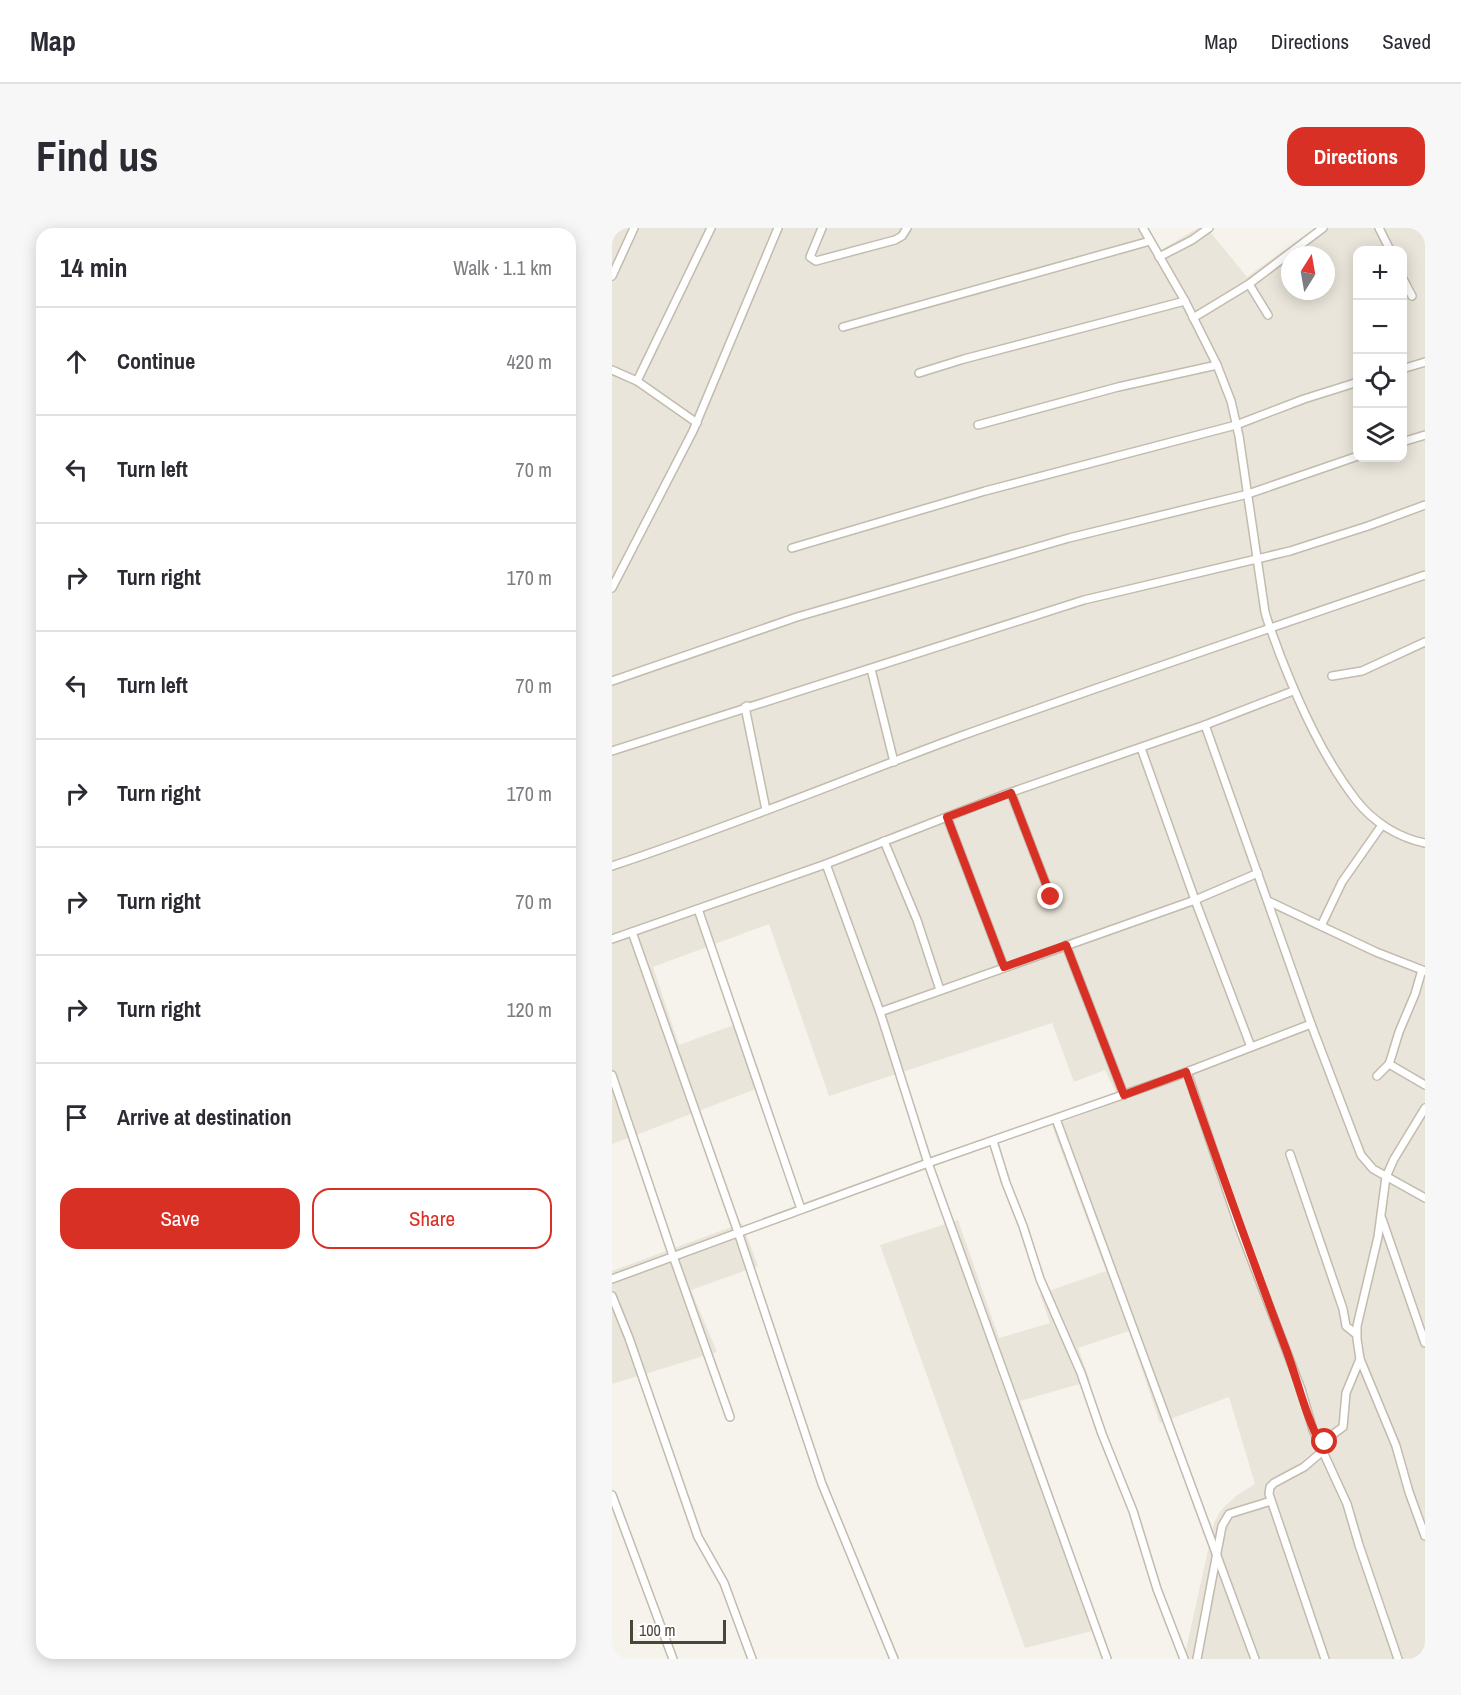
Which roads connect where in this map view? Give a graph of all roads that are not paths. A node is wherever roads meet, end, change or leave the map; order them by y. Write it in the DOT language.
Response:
graph roads {
  1 [pos="634,228"];
  2 [pos="711,228"];
  3 [pos="778,228"];
  4 [pos="822,228"];
  5 [pos="907,228"];
  6 [pos="1143,228"];
  7 [pos="1209,228"];
  8 [pos="1323,228"];
  9 [pos="1379,228"];
  10 [pos="1150,241"];
  11 [pos="1388,246"];
  12 [pos="1159,257"];
  13 [pos="612,276"];
  14 [pos="1249,284"];
  15 [pos="1407,286"];
  16 [pos="1412,296"];
  17 [pos="1185,301"];
  18 [pos="1268,315"];
  19 [pos="1193,318"];
  20 [pos="843,327"];
  21 [pos="1425,362"];
  22 [pos="1217,365"];
  23 [pos="1407,367"];
  24 [pos="612,370"];
  25 [pos="919,373"];
  26 [pos="637,381"];
  27 [pos="1353,384"];
  28 [pos="697,423"];
  29 [pos="978,425"];
  30 [pos="1236,425"];
  31 [pos="1425,435"];
  32 [pos="1407,440"];
  33 [pos="1353,458"];
  34 [pos="1248,494"];
  35 [pos="1425,505"];
  36 [pos="792,548"];
  37 [pos="1256,559"];
  38 [pos="1425,575"];
  39 [pos="612,588"];
  40 [pos="1269,628"];
  41 [pos="991,632"];
  42 [pos="1425,642"];
  43 [pos="872,669"];
  44 [pos="1332,676"];
  45 [pos="612,681"];
  46 [pos="1293,691"];
  47 [pos="745,707"];
  48 [pos="1205,725"];
  49 [pos="1141,748"];
  50 [pos="612,751"];
  51 [pos="894,762"];
  52 [pos="1011,793"];
  53 [pos="766,810"];
  54 [pos="947,817"];
  55 [pos="1382,825"];
  56 [pos="884,841"];
  57 [pos="1425,843"];
  58 [pos="826,864"];
  59 [pos="612,867"];
  60 [pos="1258,873"];
  61 [pos="1051,897"];
  62 [pos="1195,900"];
  63 [pos="1269,901"];
  64 [pos="698,909"];
  65 [pos="1321,926"];
  66 [pos="632,932"];
  67 [pos="612,939"];
  68 [pos="1066,945"];
  69 [pos="1004,967"];
  70 [pos="1423,971"];
  71 [pos="940,990"];
  72 [pos="880,1012"];
  73 [pos="1311,1024"];
  74 [pos="1251,1047"];
  75 [pos="1389,1064"];
  76 [pos="1186,1072"];
  77 [pos="612,1075"];
  78 [pos="1377,1076"];
  79 [pos="1425,1084"];
  80 [pos="1124,1095"];
  81 [pos="1425,1108"];
  82 [pos="1056,1119"];
  83 [pos="993,1141"];
  84 [pos="1290,1154"];
  85 [pos="928,1163"];
  86 [pos="1386,1177"];
  87 [pos="1425,1198"];
  88 [pos="801,1209"];
  89 [pos="1381,1217"];
  90 [pos="738,1232"];
  91 [pos="673,1256"];
  92 [pos="612,1279"];
  93 [pos="612,1296"];
  94 [pos="1356,1334"];
  95 [pos="1425,1343"];
  96 [pos="1360,1359"];
  97 [pos="730,1417"];
  98 [pos="1323,1449"];
  99 [pos="612,1496"];
  100 [pos="1271,1502"];
  101 [pos="1425,1536"];
  102 [pos="1216,1553"];
  103 [pos="673,1659"];
  104 [pos="752,1659"];
  105 [pos="894,1659"];
  106 [pos="1107,1659"];
  107 [pos="1184,1659"];
  108 [pos="1197,1659"];
  109 [pos="1255,1659"];
  110 [pos="1325,1659"];
  111 [pos="1398,1659"];
  1 -- 13 [label="street"];
  2 -- 26 [label="street"];
  3 -- 28 [label="street"];
  4 -- 5 [label="street"];
  6 -- 10 [label="street"];
  7 -- 12 [label="street"];
  8 -- 14 [label="street"];
  9 -- 11 [label="street"];
  10 -- 12 [label="street"];
  10 -- 20 [label="street"];
  12 -- 17 [label="street"];
  14 -- 18 [label="street"];
  14 -- 19 [label="street"];
  15 -- 16 [label="street"];
  17 -- 19 [label="street"];
  17 -- 25 [label="street"];
  19 -- 22 [label="street"];
  21 -- 23 [label="street"];
  22 -- 29 [label="street"];
  22 -- 30 [label="street"];
  24 -- 26 [label="street"];
  26 -- 28 [label="street"];
  27 -- 30 [label="street"];
  28 -- 39 [label="street"];
  30 -- 34 [label="street"];
  30 -- 36 [label="street"];
  31 -- 32 [label="street"];
  33 -- 34 [label="street"];
  34 -- 37 [label="street"];
  34 -- 45 [label="street"];
  35 -- 37 [label="street"];
  37 -- 40 [label="street"];
  37 -- 47 [label="street"];
  38 -- 40 [label="street"];
  40 -- 46 [label="street"];
  40 -- 51 [label="street"];
  41 -- 43 [label="street"];
  42 -- 44 [label="street"];
  43 -- 47 [label="street"];
  43 -- 51 [label="street"];
  46 -- 48 [label="street"];
  46 -- 55 [label="street"];
  47 -- 50 [label="street"];
  47 -- 53 [label="street"];
  48 -- 49 [label="street"];
  48 -- 60 [label="street"];
  49 -- 52 [label="street"];
  49 -- 62 [label="street"];
  51 -- 53 [label="street"];
  52 -- 54 [label="street"];
  52 -- 61 [label="street"];
  53 -- 59 [label="street"];
  54 -- 56 [label="street"];
  54 -- 69 [label="street"];
  55 -- 57 [label="street"];
  55 -- 65 [label="street"];
  56 -- 58 [label="street"];
  56 -- 71 [label="street"];
  58 -- 64 [label="street"];
  58 -- 72 [label="street"];
  60 -- 62 [label="street"];
  60 -- 63 [label="street"];
  62 -- 68 [label="street"];
  62 -- 74 [label="street"];
  63 -- 65 [label="street"];
  63 -- 73 [label="street"];
  64 -- 66 [label="street"];
  64 -- 88 [label="street"];
  65 -- 70 [label="street"];
  66 -- 67 [label="street"];
  66 -- 90 [label="street"];
  68 -- 69 [label="street"];
  68 -- 80 [label="street"];
  69 -- 71 [label="street"];
  70 -- 75 [label="street"];
  71 -- 72 [label="street"];
  72 -- 85 [label="street"];
  73 -- 74 [label="street"];
  73 -- 86 [label="street"];
  74 -- 76 [label="street"];
  75 -- 78 [label="street"];
  75 -- 79 [label="street"];
  76 -- 80 [label="street"];
  76 -- 98 [label="street"];
  77 -- 91 [label="street"];
  80 -- 82 [label="street"];
  81 -- 86 [label="street"];
  82 -- 83 [label="street"];
  82 -- 102 [label="street"];
  83 -- 85 [label="street"];
  83 -- 107 [label="street"];
  84 -- 94 [label="street"];
  85 -- 88 [label="street"];
  85 -- 106 [label="street"];
  86 -- 87 [label="street"];
  86 -- 89 [label="street"];
  88 -- 90 [label="street"];
  89 -- 94 [label="street"];
  89 -- 95 [label="street"];
  90 -- 91 [label="street"];
  90 -- 105 [label="street"];
  91 -- 92 [label="street"];
  91 -- 97 [label="street"];
  93 -- 104 [label="street"];
  94 -- 96 [label="street"];
  96 -- 98 [label="street"];
  96 -- 101 [label="street"];
  98 -- 100 [label="street"];
  98 -- 111 [label="street"];
  99 -- 103 [label="street"];
  100 -- 102 [label="street"];
  100 -- 110 [label="street"];
  102 -- 108 [label="street"];
  102 -- 109 [label="street"];
}
